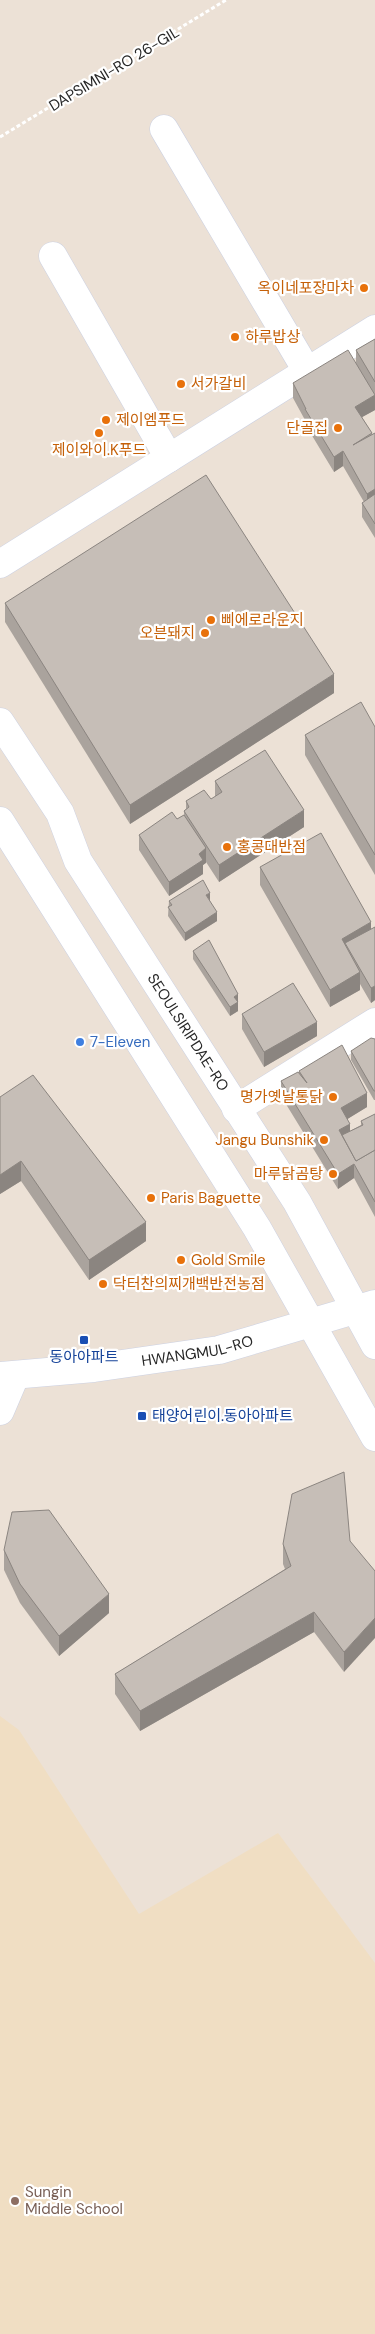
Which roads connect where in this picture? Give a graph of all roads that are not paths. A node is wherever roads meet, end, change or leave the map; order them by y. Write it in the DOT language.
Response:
graph roads {
  1 [pos="164,129"];
  2 [pos="54,256"];
  3 [pos="375,329"];
  4 [pos="307,371"];
  5 [pos="169,458"];
  6 [pos="0,564"];
  7 [pos="0,722"];
  8 [pos="0,821"];
  9 [pos="375,1022"];
  10 [pos="236,1109"];
  11 [pos="365,1307"];
  12 [pos="310,1323"];
  13 [pos="375,1345"];
  14 [pos="7,1376"];
  15 [pos="0,1411"];
  16 [pos="375,1437"];
  1 -- 4 [label="main road"];
  2 -- 5 [label="main road"];
  3 -- 4 [label="main road"];
  4 -- 5 [label="main road"];
  5 -- 6 [label="main road"];
  7 -- 10 [label="main road, SEOULSIRIPDAE-RO"];
  8 -- 12 [label="main road"];
  9 -- 10 [label="main road"];
  10 -- 11 [label="main road, SEOULSIRIPDAE-RO"];
  11 -- 12 [label="main road, HWANGMUL-RO"];
  11 -- 13 [label="main road, SEOULSIRIPDAE-RO"];
  12 -- 14 [label="main road, HWANGMUL-RO"];
  12 -- 16 [label="main road"];
  14 -- 15 [label="main road, HWANGMUL-RO"];
}
